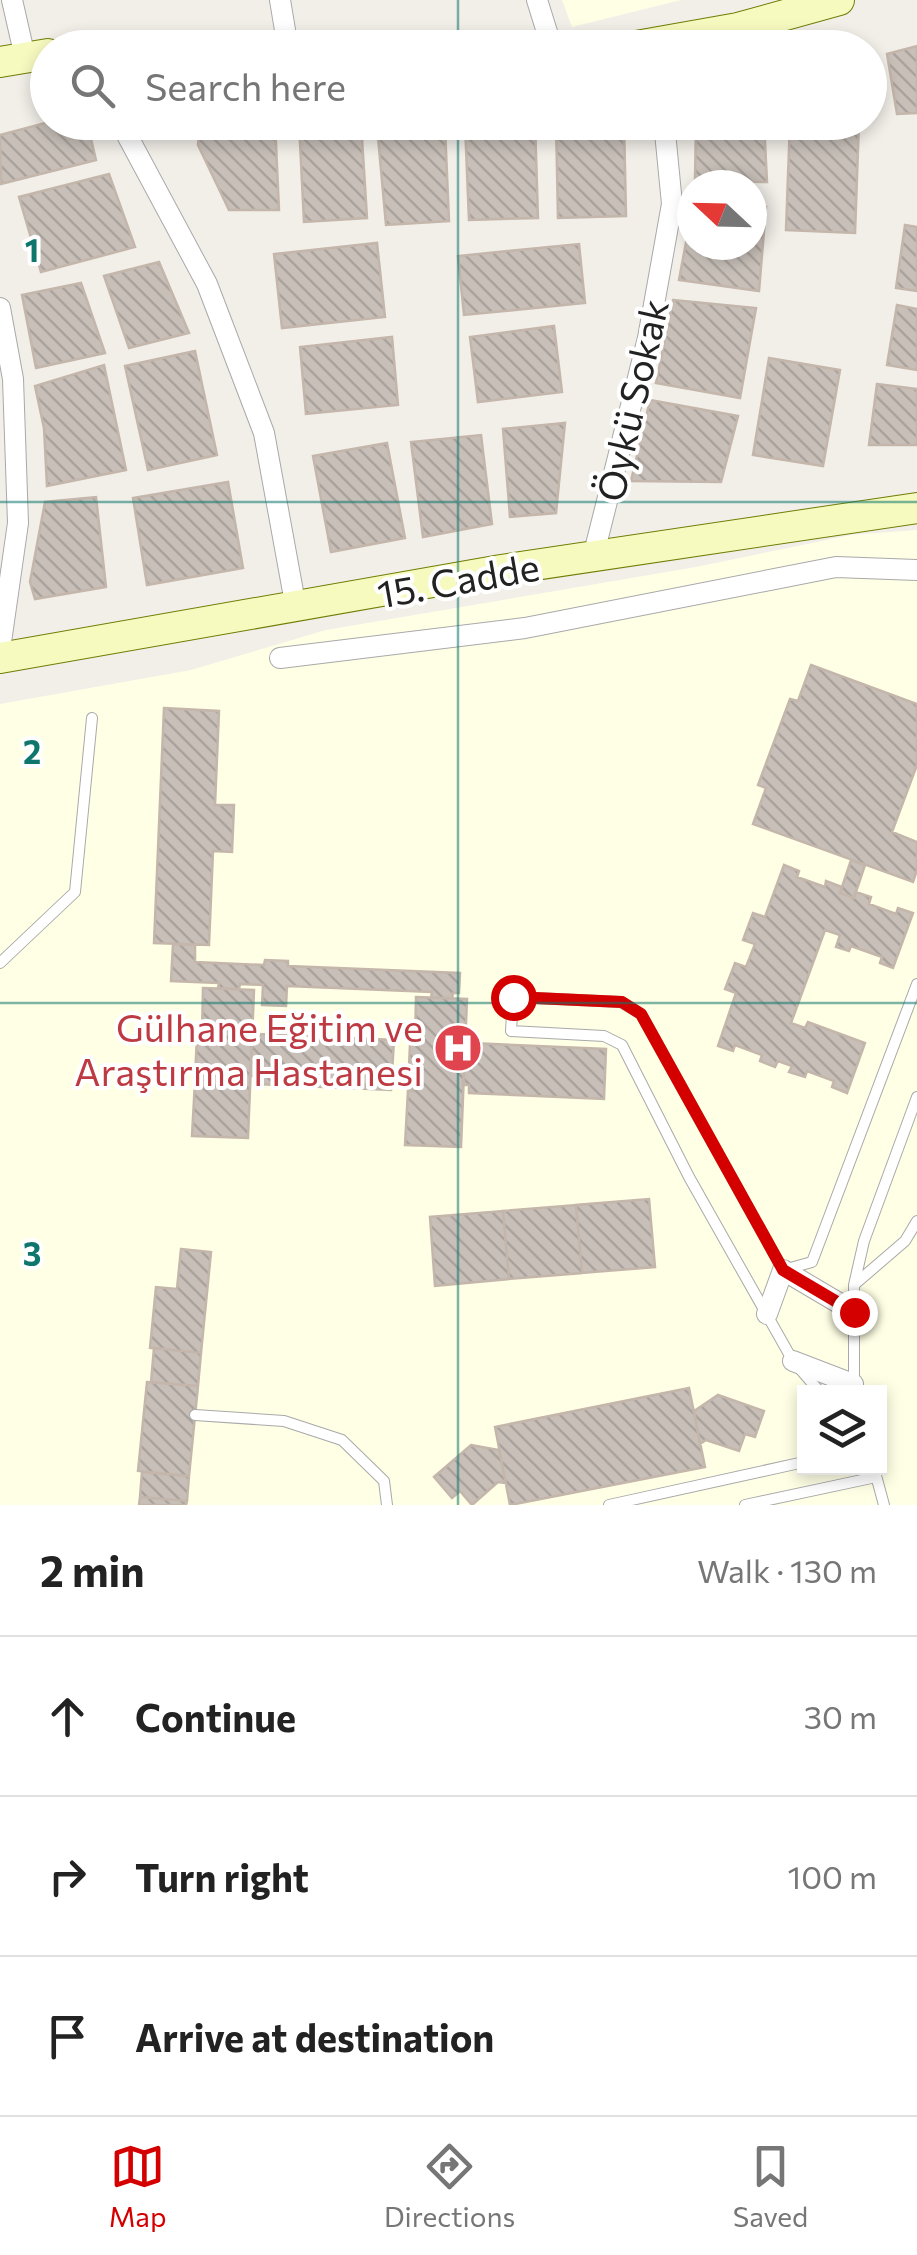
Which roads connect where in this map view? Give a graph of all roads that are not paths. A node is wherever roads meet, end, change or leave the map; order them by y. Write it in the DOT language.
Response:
graph roads {
  1 [pos="12,0"];
  2 [pos="280,0"];
  3 [pos="537,0"];
  4 [pos="839,0"];
  5 [pos="285,30"];
  6 [pos="546,30"];
  7 [pos="728,30"];
  8 [pos="24,58"];
  9 [pos="130,140"];
  10 [pos="666,140"];
  11 [pos="0,308"];
  12 [pos="917,508"];
  13 [pos="593,557"];
  14 [pos="917,570"];
  15 [pos="296,608"];
  16 [pos="0,649"];
  17 [pos="0,658"];
  18 [pos="280,658"];
  19 [pos="92,718"];
  20 [pos="0,963"];
  21 [pos="917,984"];
  22 [pos="917,1097"];
  23 [pos="917,1220"];
  24 [pos="783,1270"];
  25 [pos="854,1285"];
  26 [pos="854,1312"];
  27 [pos="766,1314"];
  28 [pos="793,1361"];
  29 [pos="814,1385"];
  30 [pos="847,1385"];
  31 [pos="854,1385"];
  32 [pos="195,1415"];
  33 [pos="797,1464"];
  34 [pos="863,1475"];
  35 [pos="876,1475"];
  36 [pos="387,1505"];
  37 [pos="609,1505"];
  38 [pos="745,1505"];
  39 [pos="884,1505"];
  1 -- 8 [label="street"];
  2 -- 5 [label="street"];
  3 -- 6 [label="street"];
  4 -- 7 [label="street"];
  9 -- 15 [label="street"];
  10 -- 13 [label="street, Öykü Sokak"];
  11 -- 16 [label="street"];
  12 -- 13 [label="street, 15. Cadde"];
  13 -- 15 [label="street, 15. Cadde"];
  14 -- 18 [label="street"];
  15 -- 17 [label="street, 15. Cadde"];
  19 -- 20 [label="lane"];
  21 -- 24 [label="lane"];
  22 -- 25 [label="lane"];
  23 -- 25 [label="lane"];
  24 -- 26 [label="street"];
  24 -- 27 [label="street"];
  24 -- 27 [label="lane"];
  25 -- 26 [label="lane"];
  26 -- 31 [label="lane"];
  27 -- 28 [label="lane"];
  28 -- 29 [label="lane"];
  28 -- 30 [label="street"];
  32 -- 36 [label="lane"];
  33 -- 37 [label="lane"];
  34 -- 38 [label="lane"];
  35 -- 39 [label="lane"];
}
